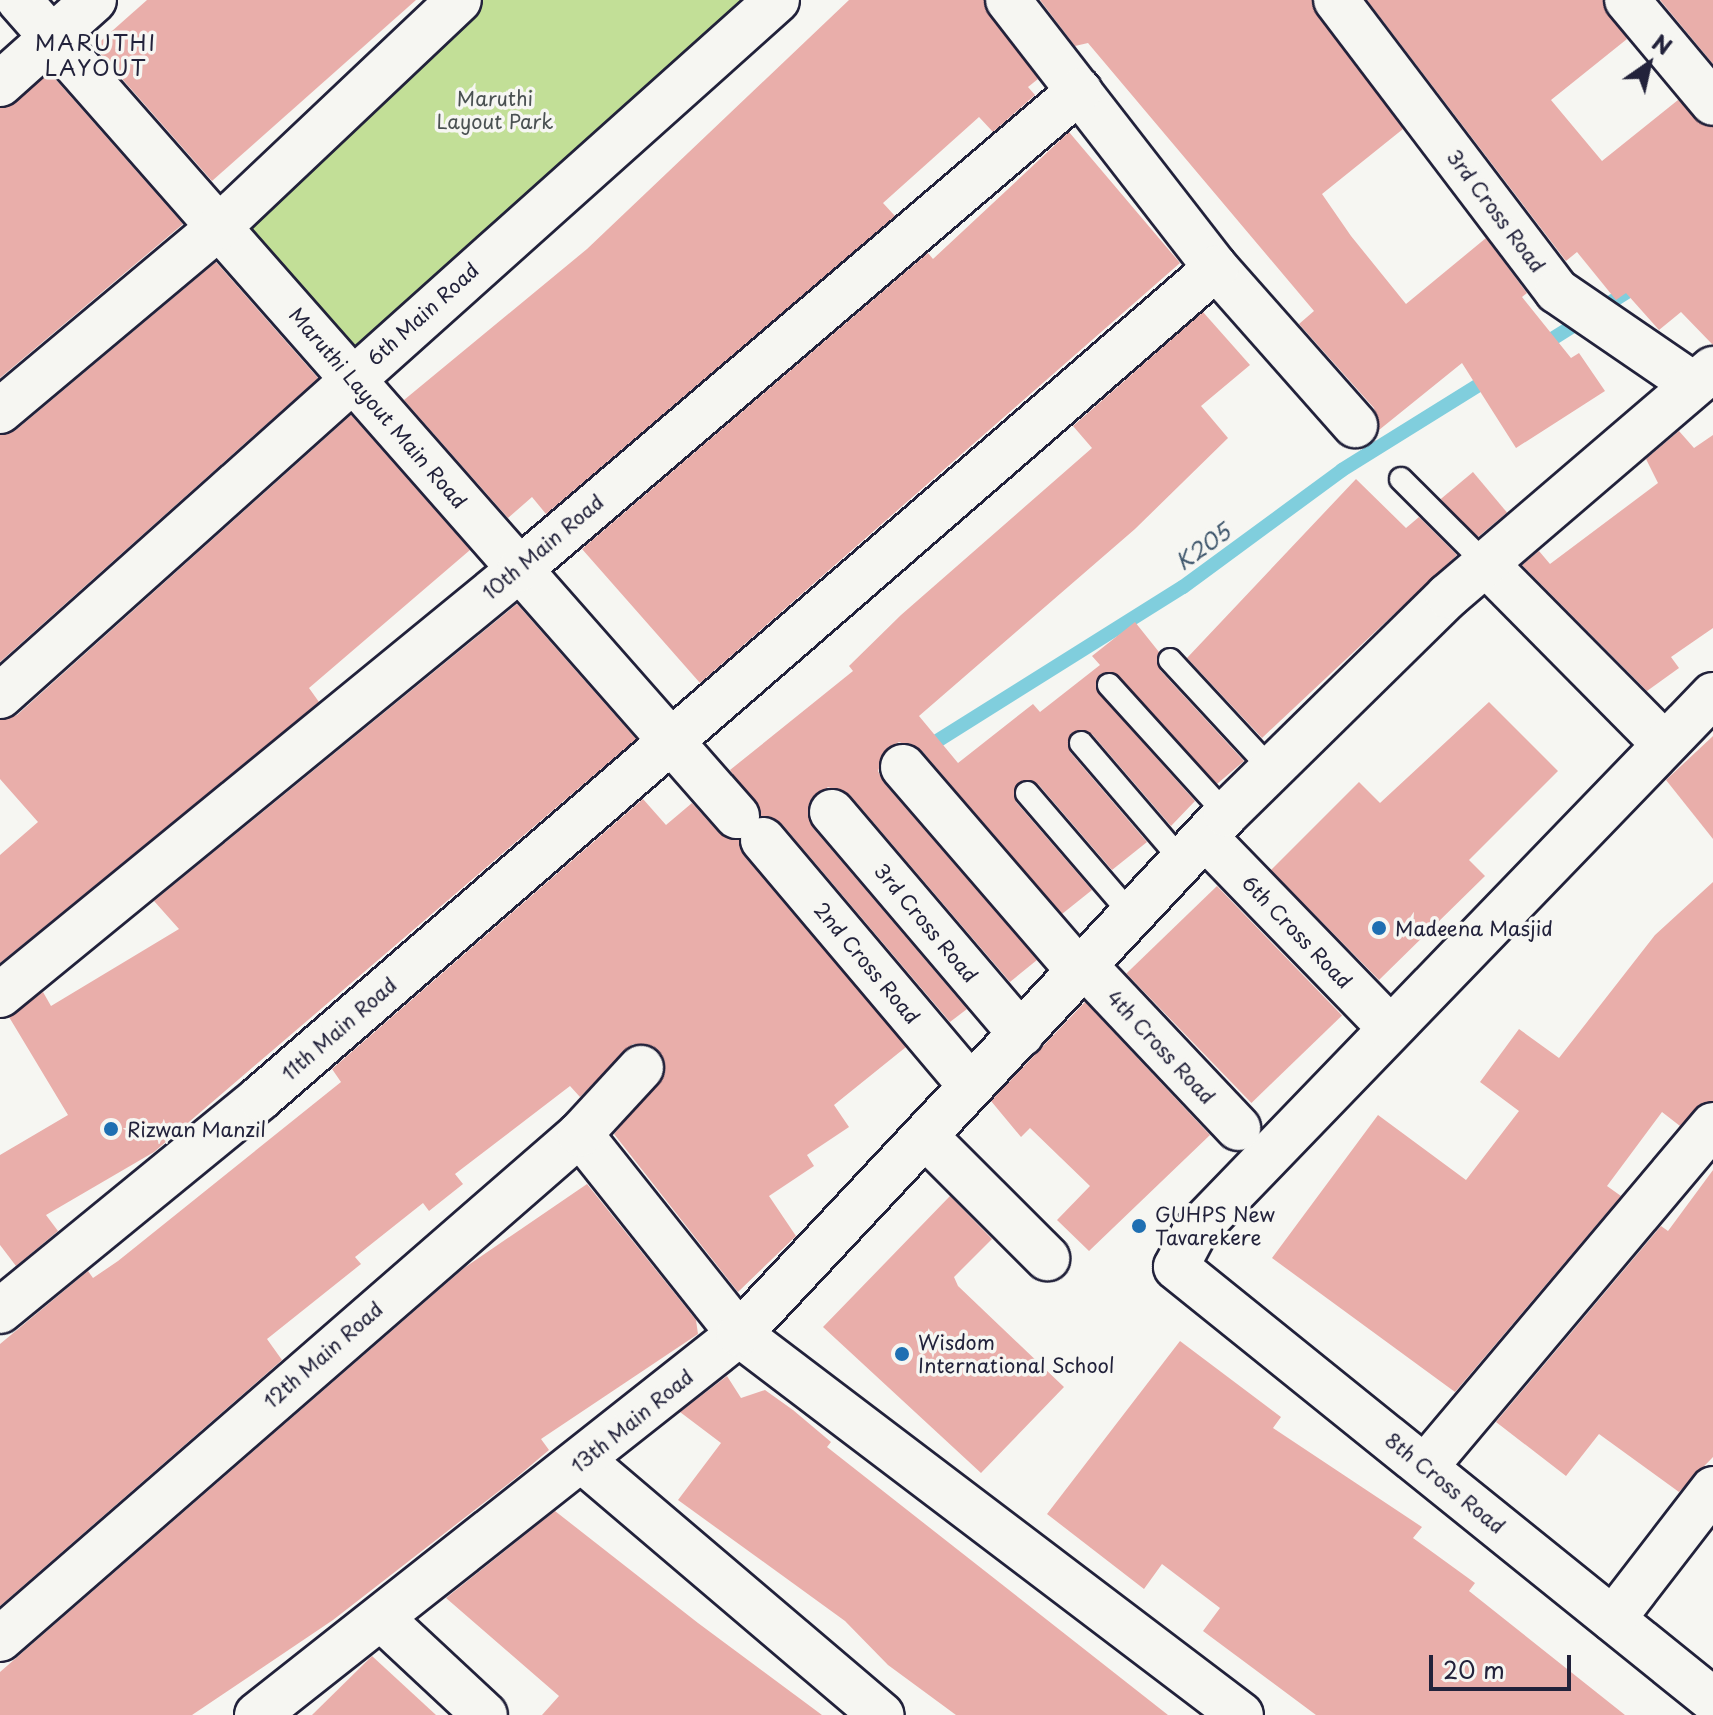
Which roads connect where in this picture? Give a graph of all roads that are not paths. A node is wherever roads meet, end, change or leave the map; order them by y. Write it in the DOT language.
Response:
graph roads {
  1 [pos="19,0"];
  2 [pos="94,0"];
  3 [pos="459,0"];
  4 [pos="777,0"];
  5 [pos="1008,0"];
  6 [pos="1336,0"];
  7 [pos="1627,0"];
  8 [pos="53,38"];
  9 [pos="0,84"];
  10 [pos="1079,91"];
  11 [pos="1713,103"];
  12 [pos="219,227"];
  13 [pos="1216,268"];
  14 [pos="1703,376"];
  15 [pos="351,378"];
  16 [pos="0,411"];
  17 [pos="1355,425"];
  18 [pos="1401,479"];
  19 [pos="1486,564"];
  20 [pos="520,569"];
  21 [pos="1170,660"];
  22 [pos="1109,685"];
  23 [pos="1713,695"];
  24 [pos="0,696"];
  25 [pos="671,740"];
  26 [pos="1662,742"];
  27 [pos="1081,743"];
  28 [pos="903,767"];
  29 [pos="1272,770"];
  30 [pos="1027,793"];
  31 [pos="832,812"];
  32 [pos="750,828"];
  33 [pos="1204,837"];
  34 [pos="1132,915"];
  35 [pos="1082,969"];
  36 [pos="0,995"];
  37 [pos="1390,1028"];
  38 [pos="1021,1034"];
  39 [pos="641,1068"];
  40 [pos="971,1086"];
  41 [pos="1713,1125"];
  42 [pos="1238,1128"];
  43 [pos="580,1134"];
  44 [pos="925,1136"];
  45 [pos="1047,1258"];
  46 [pos="0,1311"];
  47 [pos="739,1334"];
  48 [pos="583,1461"];
  49 [pos="1425,1467"];
  50 [pos="1713,1489"];
  51 [pos="381,1618"];
  52 [pos="1613,1619"];
  53 [pos="0,1639"];
  54 [pos="1713,1700"];
  55 [pos="257,1715"];
  56 [pos="485,1715"];
  57 [pos="881,1715"];
  58 [pos="1241,1715"];
  1 -- 8 [label="street, Maruthi Layout Main Road"];
  2 -- 8 [label="street"];
  3 -- 12 [label="street"];
  4 -- 15 [label="street, 6th Main Road"];
  5 -- 10 [label="street"];
  6 -- 14 [label="street, 3rd Cross Road"];
  7 -- 11 [label="street"];
  8 -- 9 [label="street"];
  8 -- 12 [label="street, Maruthi Layout Main Road"];
  10 -- 13 [label="street"];
  10 -- 20 [label="street, 10th Main Road"];
  12 -- 15 [label="street, Maruthi Layout Main Road"];
  12 -- 16 [label="street"];
  13 -- 17 [label="street"];
  13 -- 25 [label="street, 11th Main Road"];
  14 -- 19 [label="street, 13th Main Road"];
  15 -- 20 [label="street, Maruthi Layout Main Road"];
  15 -- 24 [label="street, 6th Main Road"];
  18 -- 19 [label="lane"];
  19 -- 26 [label="street"];
  19 -- 29 [label="street, 13th Main Road"];
  20 -- 25 [label="street, Maruthi Layout Main Road"];
  20 -- 36 [label="street, 10th Main Road"];
  21 -- 29 [label="lane"];
  22 -- 33 [label="lane"];
  23 -- 26 [label="street"];
  25 -- 32 [label="street, Maruthi Layout Main Road"];
  25 -- 46 [label="street, 11th Main Road"];
  26 -- 37 [label="street"];
  27 -- 33 [label="lane"];
  28 -- 35 [label="street, 4th Cross Road"];
  29 -- 33 [label="street, 13th Main Road"];
  30 -- 34 [label="lane"];
  31 -- 38 [label="street, 3rd Cross Road"];
  32 -- 40 [label="street, 2nd Cross Road"];
  33 -- 34 [label="street, 13th Main Road"];
  33 -- 37 [label="street, 6th Cross Road"];
  34 -- 35 [label="street, 13th Main Road"];
  35 -- 38 [label="street, 13th Main Road"];
  35 -- 42 [label="street, 4th Cross Road"];
  37 -- 49 [label="street, 8th Cross Road"];
  38 -- 40 [label="street, 13th Main Road"];
  39 -- 43 [label="street, 12th Main Road"];
  40 -- 44 [label="street, 13th Main Road"];
  41 -- 49 [label="street"];
  43 -- 47 [label="street"];
  43 -- 53 [label="street, 12th Main Road"];
  44 -- 45 [label="street"];
  44 -- 47 [label="street, 13th Main Road"];
  47 -- 48 [label="street, 13th Main Road"];
  47 -- 58 [label="street"];
  48 -- 51 [label="street, 13th Main Road"];
  48 -- 57 [label="street"];
  49 -- 52 [label="street, 8th Cross Road"];
  50 -- 52 [label="street"];
  51 -- 55 [label="street, 13th Main Road"];
  51 -- 56 [label="street"];
  52 -- 54 [label="street, 8th Cross Road"];
}
